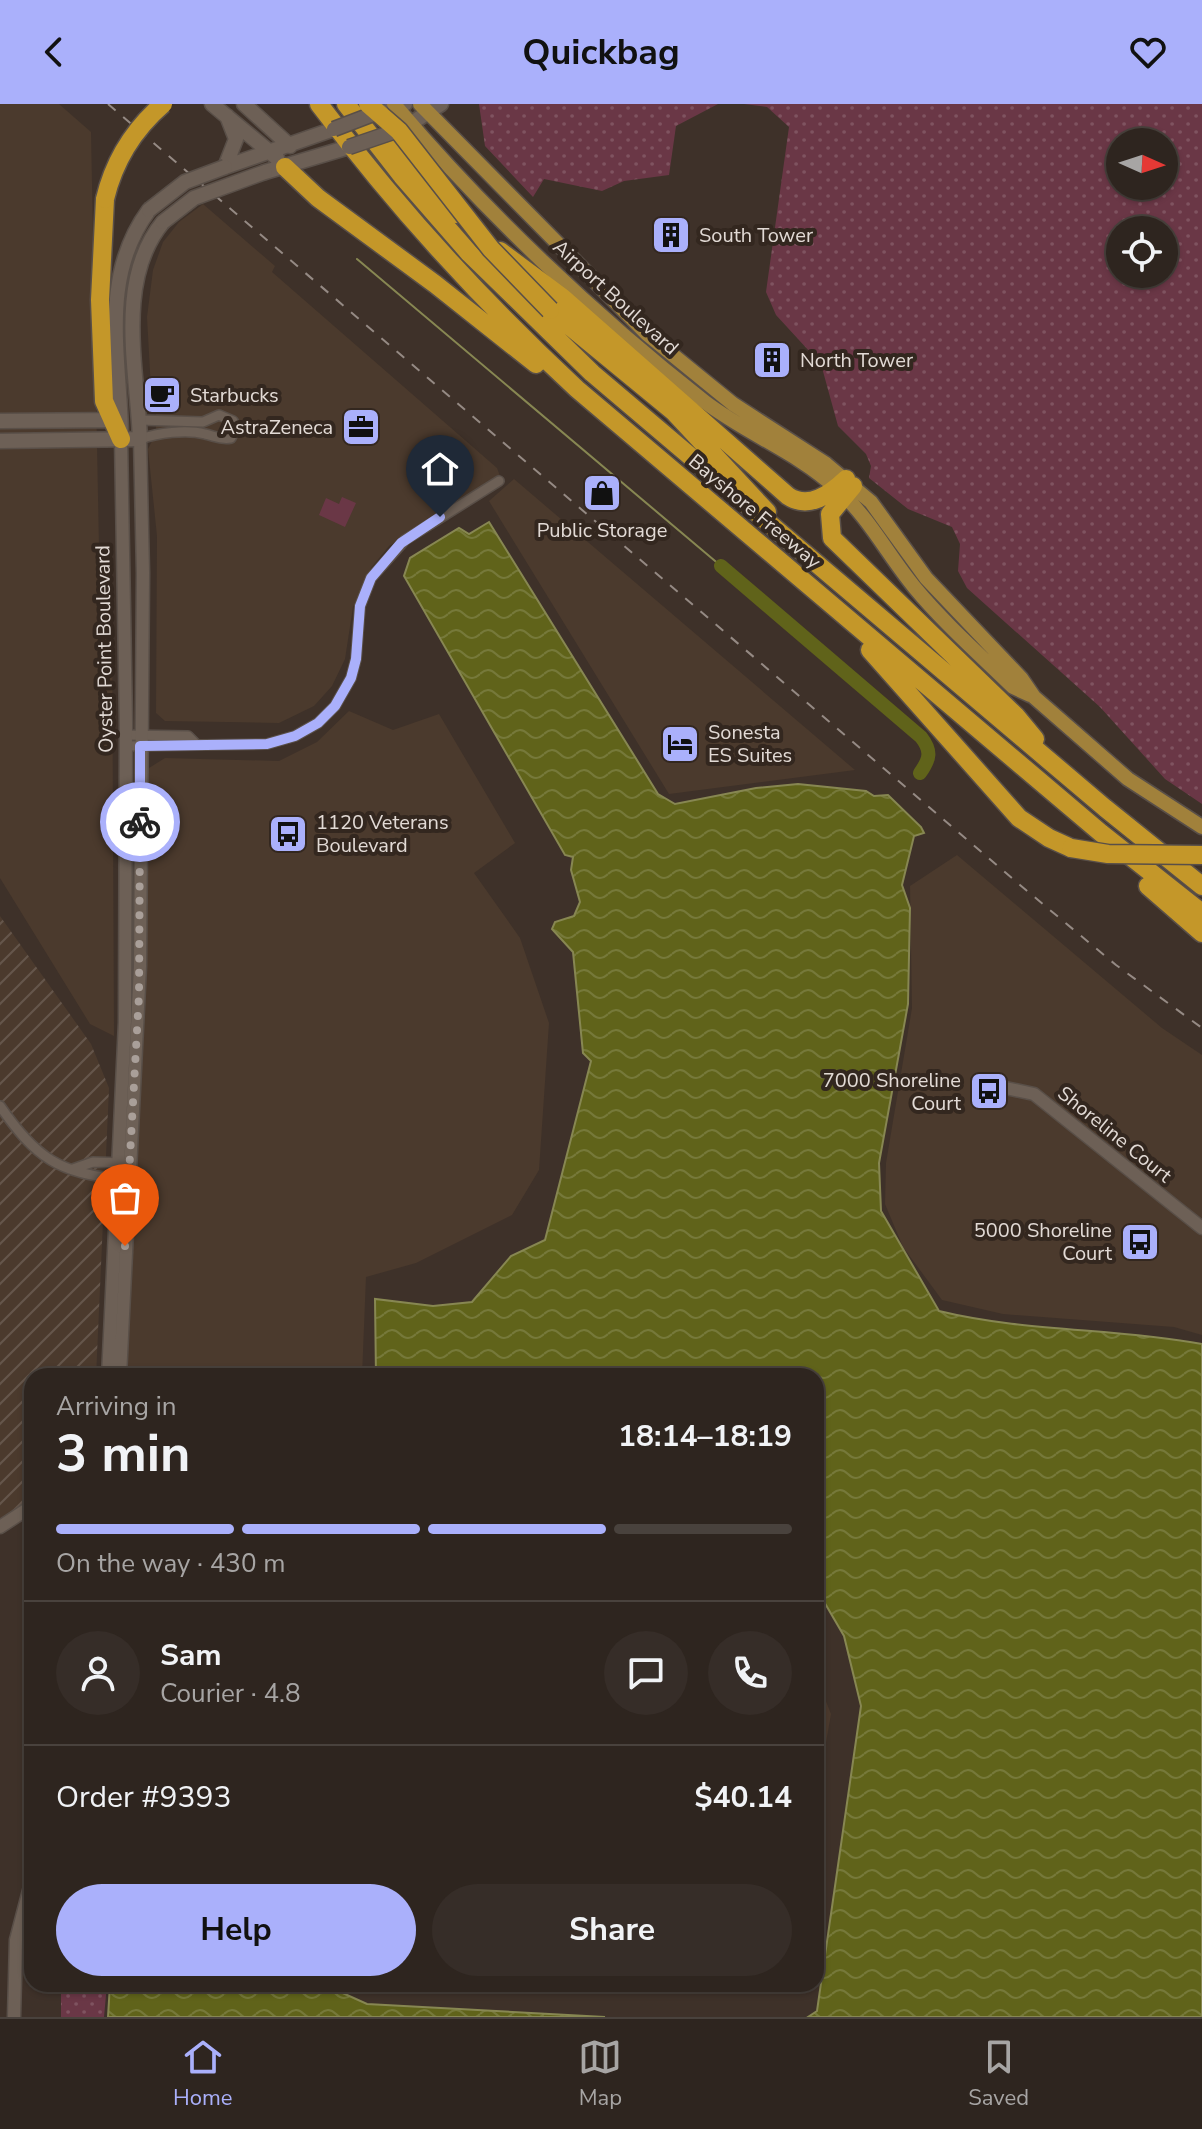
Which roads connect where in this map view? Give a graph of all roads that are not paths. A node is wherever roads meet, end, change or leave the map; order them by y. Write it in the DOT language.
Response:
graph roads {
  1 [pos="163,104"];
  2 [pos="212,104"];
  3 [pos="244,104"];
  4 [pos="319,104"];
  5 [pos="346,104"];
  6 [pos="355,104"];
  7 [pos="441,104"];
  8 [pos="389,106"];
  9 [pos="424,109"];
  10 [pos="227,116"];
  11 [pos="412,124"];
  12 [pos="290,146"];
  13 [pos="272,153"];
  14 [pos="225,167"];
  15 [pos="285,167"];
  16 [pos="117,420"];
  17 [pos="139,420"];
  18 [pos="0,421"];
  19 [pos="203,422"];
  20 [pos="205,434"];
  21 [pos="130,439"];
  22 [pos="0,441"];
  23 [pos="499,481"];
  24 [pos="845,487"];
  25 [pos="708,499"];
  26 [pos="778,531"];
  27 [pos="826,600"];
  28 [pos="140,740"];
  29 [pos="126,741"];
  30 [pos="1044,756"];
  31 [pos="1199,827"];
  32 [pos="1101,833"];
  33 [pos="1202,855"];
  34 [pos="1202,886"];
  35 [pos="1202,913"];
  36 [pos="1202,933"];
  37 [pos="996,1086"];
  38 [pos="0,1106"];
  39 [pos="122,1163"];
  40 [pos="73,1169"];
  41 [pos="122,1179"];
  42 [pos="1202,1228"];
  43 [pos="109,1368"];
  44 [pos="120,1368"];
  45 [pos="24,1511"];
  46 [pos="0,1527"];
  47 [pos="24,1910"];
  48 [pos="14,2017"];
  1 -- 16 [label="highway, bridge"];
  2 -- 10 [label="main road"];
  3 -- 12 [label="main road"];
  4 -- 25 [label="highway, Bayshore Freeway"];
  5 -- 26 [label="highway, Bayshore Freeway"];
  6 -- 24 [label="highway"];
  7 -- 9 [label="main road, Oyster Point Boulevard"];
  8 -- 11 [label="main road, Airport Boulevard"];
  8 -- 12 [label="main road, bridge"];
  8 -- 26 [label="highway, bridge"];
  9 -- 11 [label="main road, Oyster Point Boulevard"];
  9 -- 24 [label="main road, Airport Boulevard"];
  10 -- 13 [label="main road"];
  10 -- 14 [label="main road"];
  11 -- 15 [label="main road, Oyster Point Boulevard, bridge"];
  11 -- 24 [label="main road, Airport Boulevard"];
  12 -- 13 [label="main road"];
  12 -- 15 [label="main road"];
  13 -- 14 [label="main road"];
  13 -- 15 [label="main road"];
  14 -- 16 [label="main road, bridge"];
  15 -- 17 [label="main road, Oyster Point Boulevard, bridge"];
  15 -- 25 [label="highway"];
  16 -- 17 [label="main road"];
  16 -- 18 [label="main road"];
  16 -- 21 [label="highway"];
  17 -- 19 [label="street"];
  17 -- 21 [label="main road, Oyster Point Boulevard"];
  19 -- 20 [label="street"];
  19 -- 20 [label="street"];
  20 -- 21 [label="street"];
  21 -- 22 [label="main road"];
  21 -- 28 [label="street, Oyster Point Boulevard"];
  21 -- 29 [label="street, Oyster Point Boulevard"];
  23 -- 28 [label="street"];
  24 -- 30 [label="highway"];
  24 -- 31 [label="main road"];
  25 -- 27 [label="highway, Bayshore Freeway"];
  26 -- 30 [label="highway, Bayshore Freeway"];
  27 -- 32 [label="highway, Bayshore Freeway"];
  27 -- 33 [label="highway, bridge"];
  28 -- 29 [label="street"];
  28 -- 39 [label="street, Oyster Point Boulevard"];
  29 -- 39 [label="street, Oyster Point Boulevard"];
  30 -- 34 [label="highway, Bayshore Freeway"];
  32 -- 35 [label="highway, Bayshore Freeway"];
  32 -- 36 [label="highway"];
  37 -- 42 [label="street, Shoreline Court"];
  38 -- 40 [label="street"];
  39 -- 40 [label="street"];
  39 -- 41 [label="street, Oyster Point Boulevard"];
  40 -- 41 [label="street"];
  41 -- 43 [label="street, Oyster Point Boulevard"];
  41 -- 44 [label="street, Oyster Point Boulevard"];
  45 -- 46 [label="street"];
  47 -- 48 [label="street"];
}
